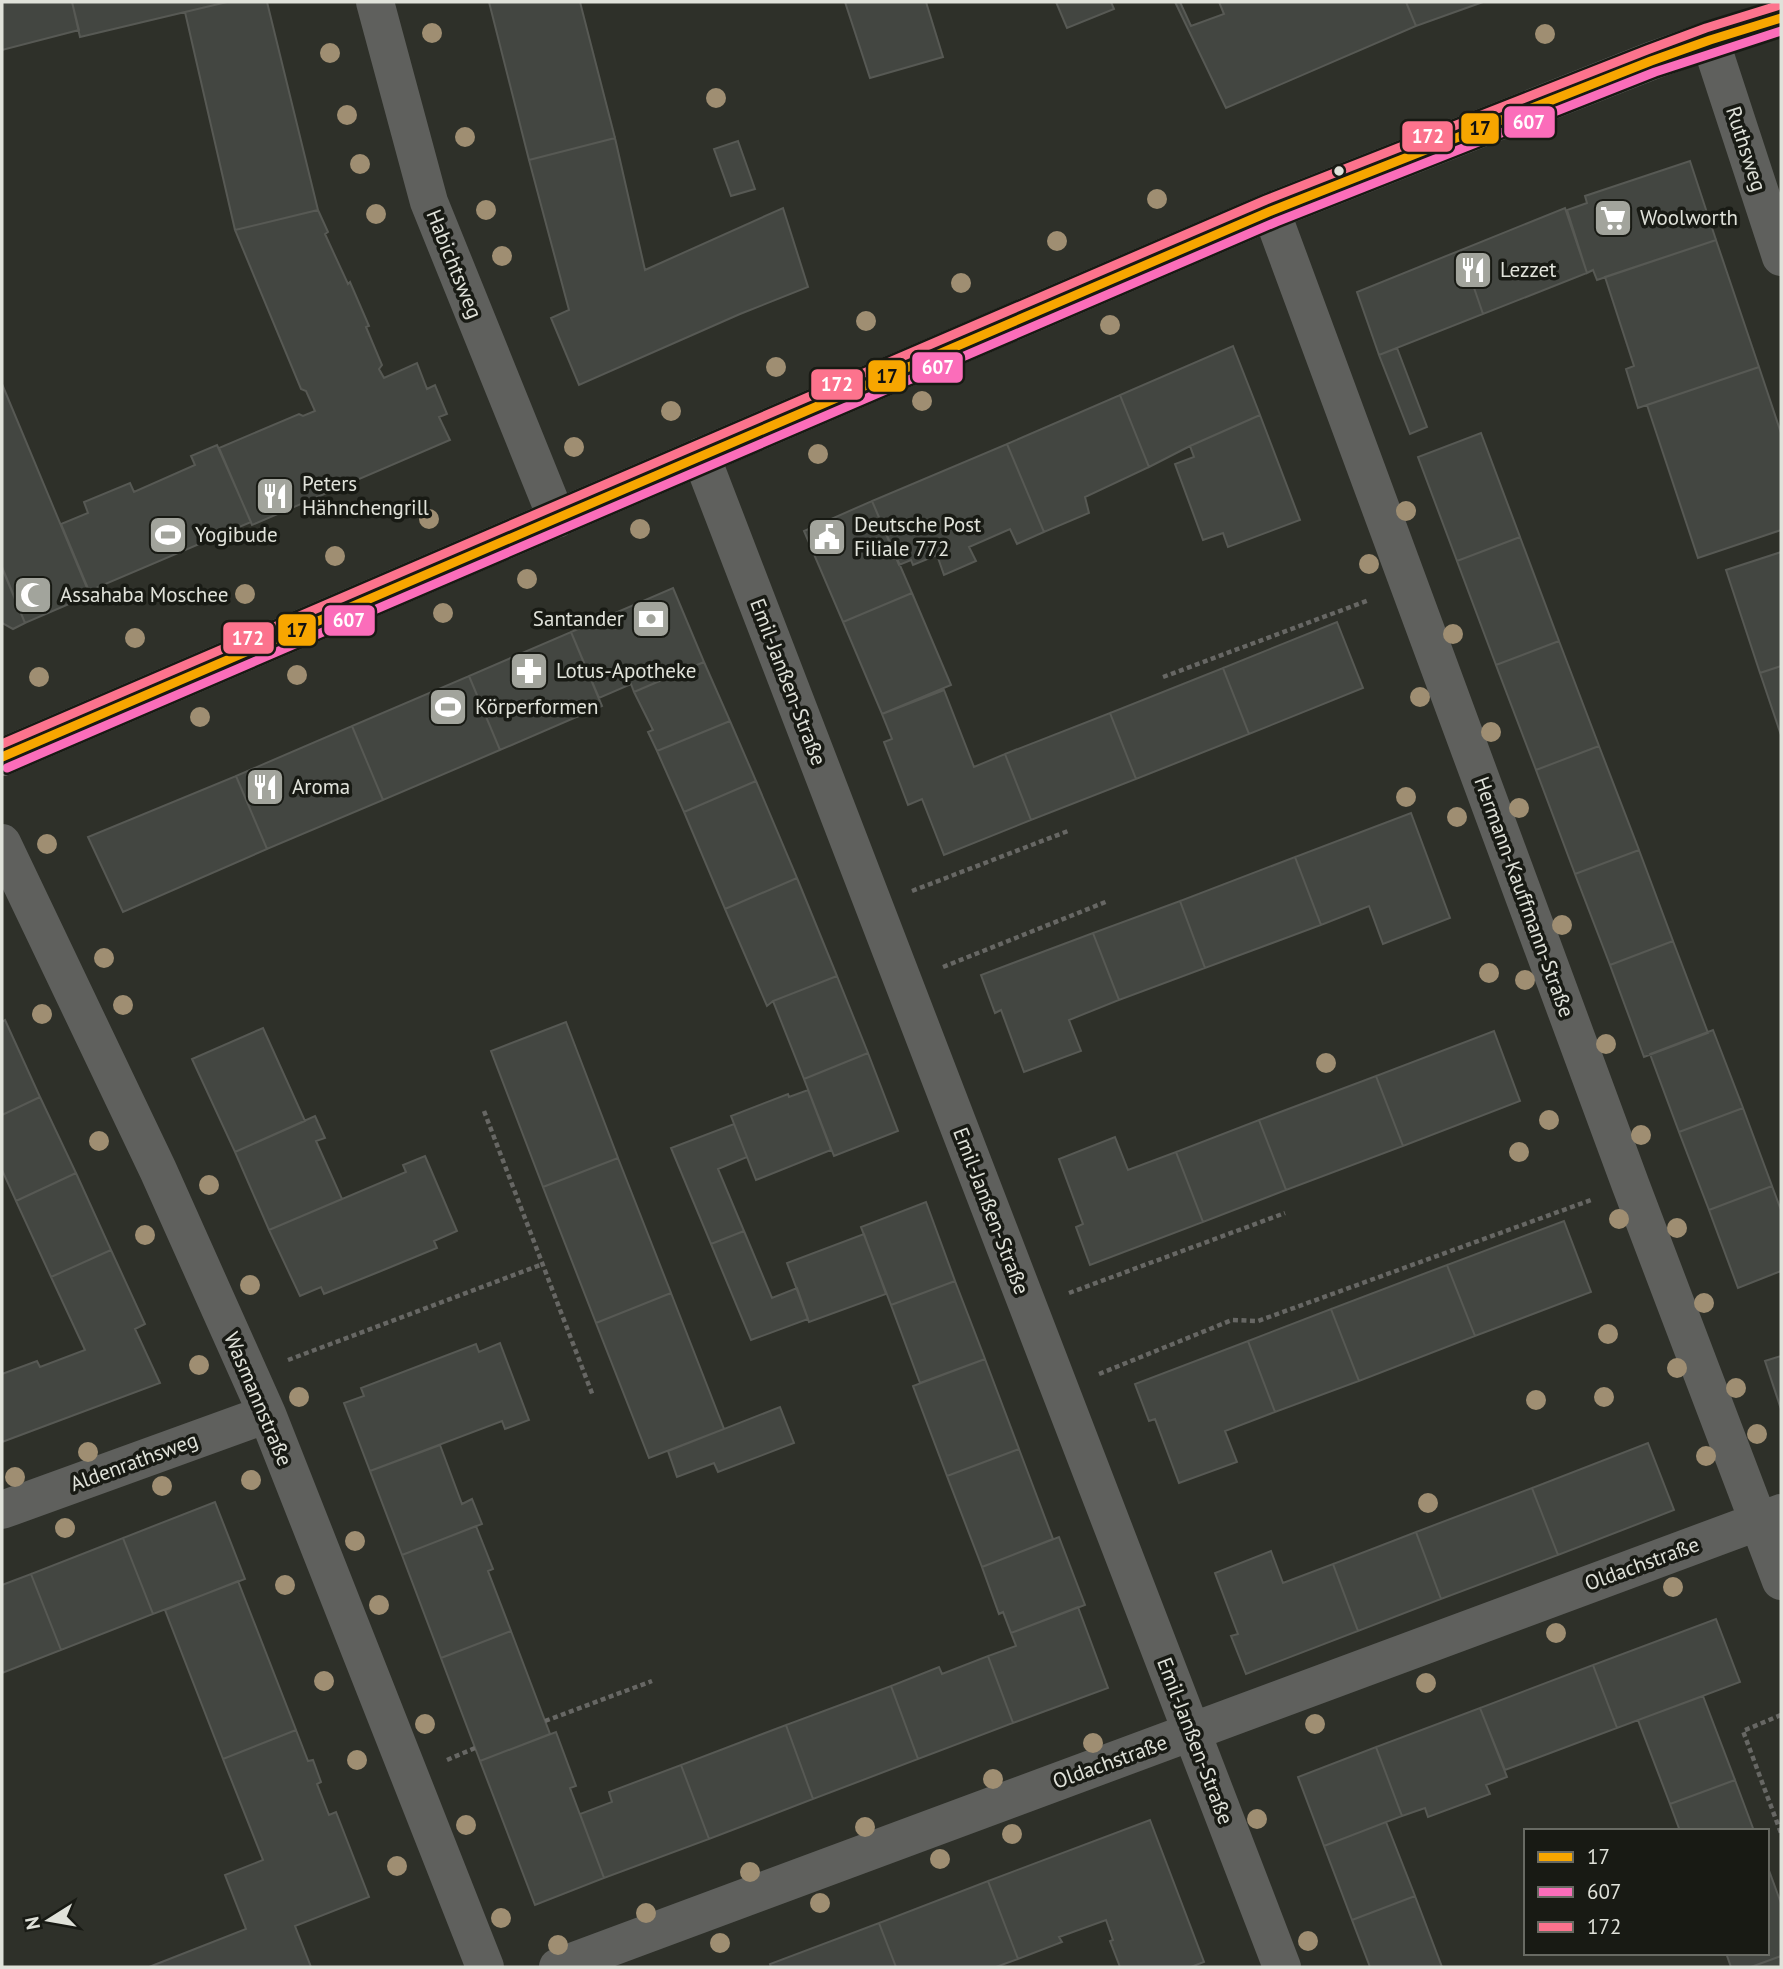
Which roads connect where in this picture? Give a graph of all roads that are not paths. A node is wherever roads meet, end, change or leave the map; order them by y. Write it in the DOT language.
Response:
graph roads {
  1 [pos="375,2"];
  2 [pos="1781,18"];
  3 [pos="1710,40"];
  4 [pos="1270,211"];
  5 [pos="1781,257"];
  6 [pos="701,456"];
  7 [pos="557,519"];
  8 [pos="2,757"];
  9 [pos="2,844"];
  10 [pos="267,1415"];
  11 [pos="2,1510"];
  12 [pos="1770,1517"];
  13 [pos="1781,1581"];
  14 [pos="1191,1732"];
  15 [pos="485,1967"];
  16 [pos="558,1967"];
  17 [pos="1282,1967"];
  1 -- 7 [label="street, Habichtsweg"];
  2 -- 3 [label="main road"];
  3 -- 4 [label="main road"];
  3 -- 5 [label="street, Ruthsweg"];
  4 -- 6 [label="main road"];
  4 -- 12 [label="street, Hermann-Kauffmann-Straße"];
  6 -- 7 [label="main road"];
  6 -- 14 [label="street, Emil-Janßen-Straße"];
  7 -- 8 [label="main road"];
  9 -- 10 [label="street, Wasmannstraße"];
  10 -- 11 [label="street, Aldenrathsweg"];
  10 -- 15 [label="street, Wasmannstraße"];
  12 -- 13 [label="street, Hermann-Kauffmann-Straße"];
  12 -- 14 [label="street, Oldachstraße"];
  14 -- 16 [label="street, Oldachstraße"];
  14 -- 17 [label="street, Emil-Janßen-Straße"];
}
